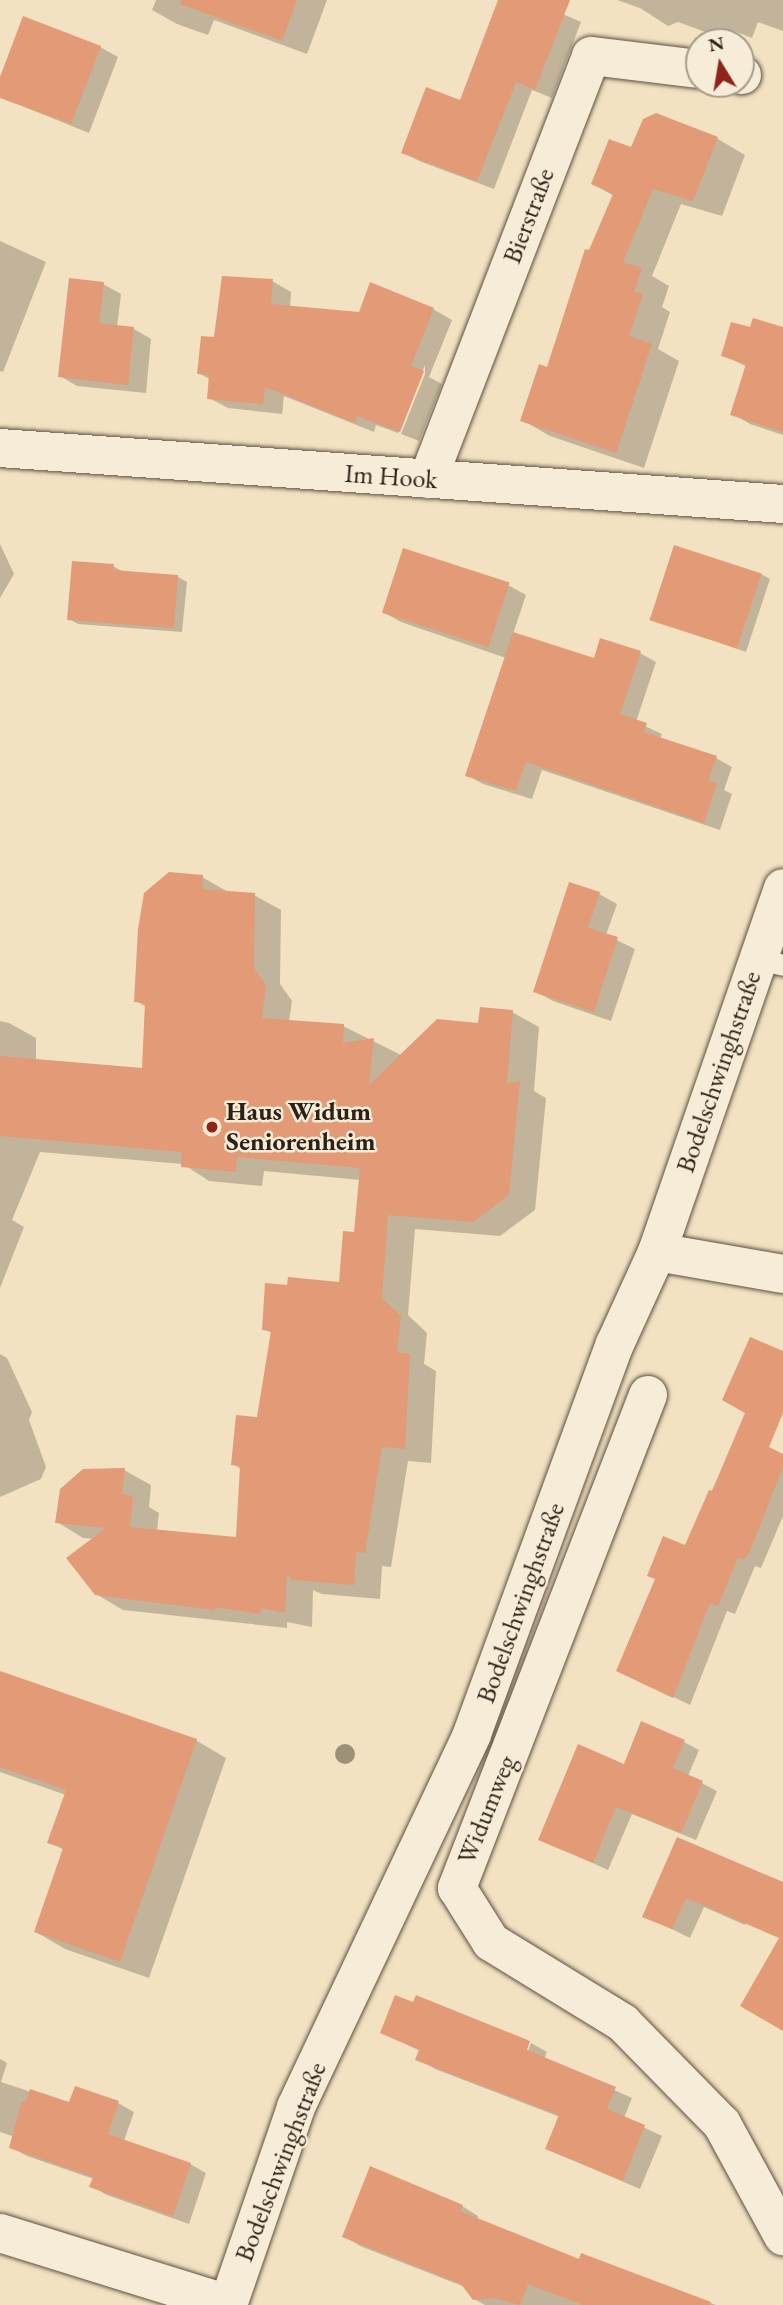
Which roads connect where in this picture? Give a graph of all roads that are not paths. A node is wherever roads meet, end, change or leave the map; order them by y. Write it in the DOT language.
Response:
graph roads {
  1 [pos="685,67"];
  2 [pos="0,448"];
  3 [pos="428,479"];
  4 [pos="783,504"];
  5 [pos="783,888"];
  6 [pos="771,962"];
  7 [pos="657,1252"];
  8 [pos="783,1274"];
  9 [pos="648,1395"];
  10 [pos="0,2233"];
  11 [pos="783,2236"];
  12 [pos="228,2304"];
  1 -- 3 [label="street, Bierstraße"];
  2 -- 3 [label="street, Im Hook"];
  3 -- 4 [label="street, Im Hook"];
  5 -- 6 [label="street, Bodelschwinghstraße"];
  6 -- 7 [label="street, Bodelschwinghstraße"];
  7 -- 8 [label="street"];
  7 -- 12 [label="street, Bodelschwinghstraße"];
  9 -- 11 [label="street, Widumweg"];
  10 -- 12 [label="street"];
}
